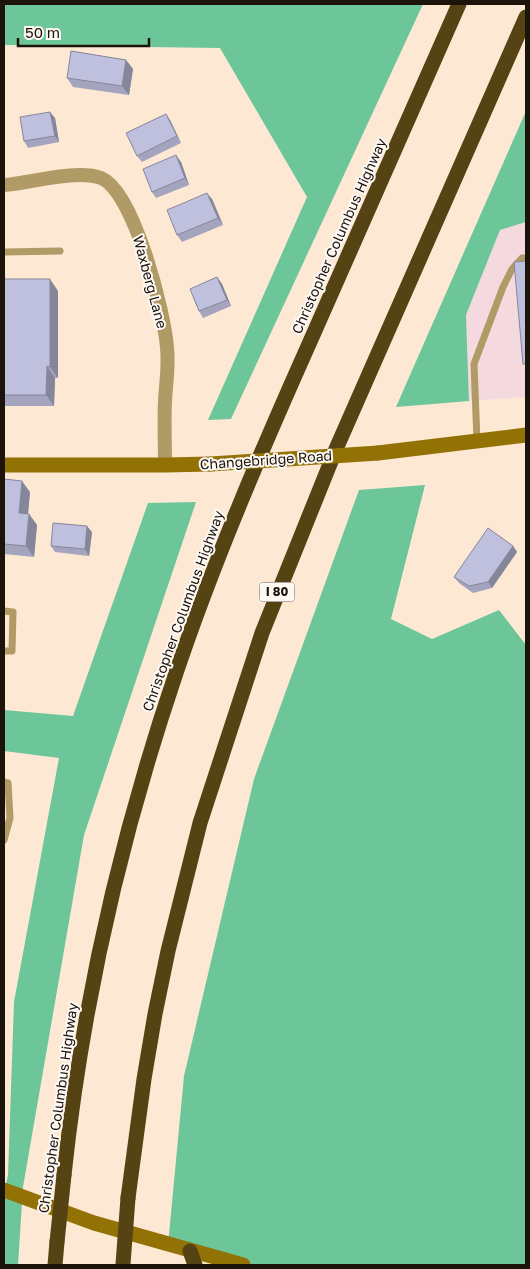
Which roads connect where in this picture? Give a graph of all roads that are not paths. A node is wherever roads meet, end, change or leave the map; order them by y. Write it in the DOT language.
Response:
graph roads {
  1 [pos="460,4"];
  2 [pos="526,17"];
  3 [pos="4,185"];
  4 [pos="4,252"];
  5 [pos="60,252"];
  6 [pos="526,258"];
  7 [pos="526,435"];
  8 [pos="477,441"];
  9 [pos="4,465"];
  10 [pos="165,465"];
  11 [pos="4,611"];
  12 [pos="4,651"];
  13 [pos="4,782"];
  14 [pos="4,840"];
  15 [pos="4,1190"];
  16 [pos="192,1258"];
  17 [pos="55,1265"];
  18 [pos="123,1265"];
  19 [pos="243,1265"];
  1 -- 17 [label="highway, Christopher Columbus Highway, bridge"];
  2 -- 18 [label="highway, I 80, bridge"];
  3 -- 10 [label="street, Waxberg Lane"];
  4 -- 5 [label="lane"];
  6 -- 8 [label="lane"];
  7 -- 8 [label="main road, Changebridge Road"];
  8 -- 10 [label="main road, Changebridge Road, bridge"];
  9 -- 10 [label="main road, Changebridge Road"];
  11 -- 12 [label="lane"];
  13 -- 14 [label="lane"];
  15 -- 16 [label="main road"];
  16 -- 19 [label="main road"];
}
